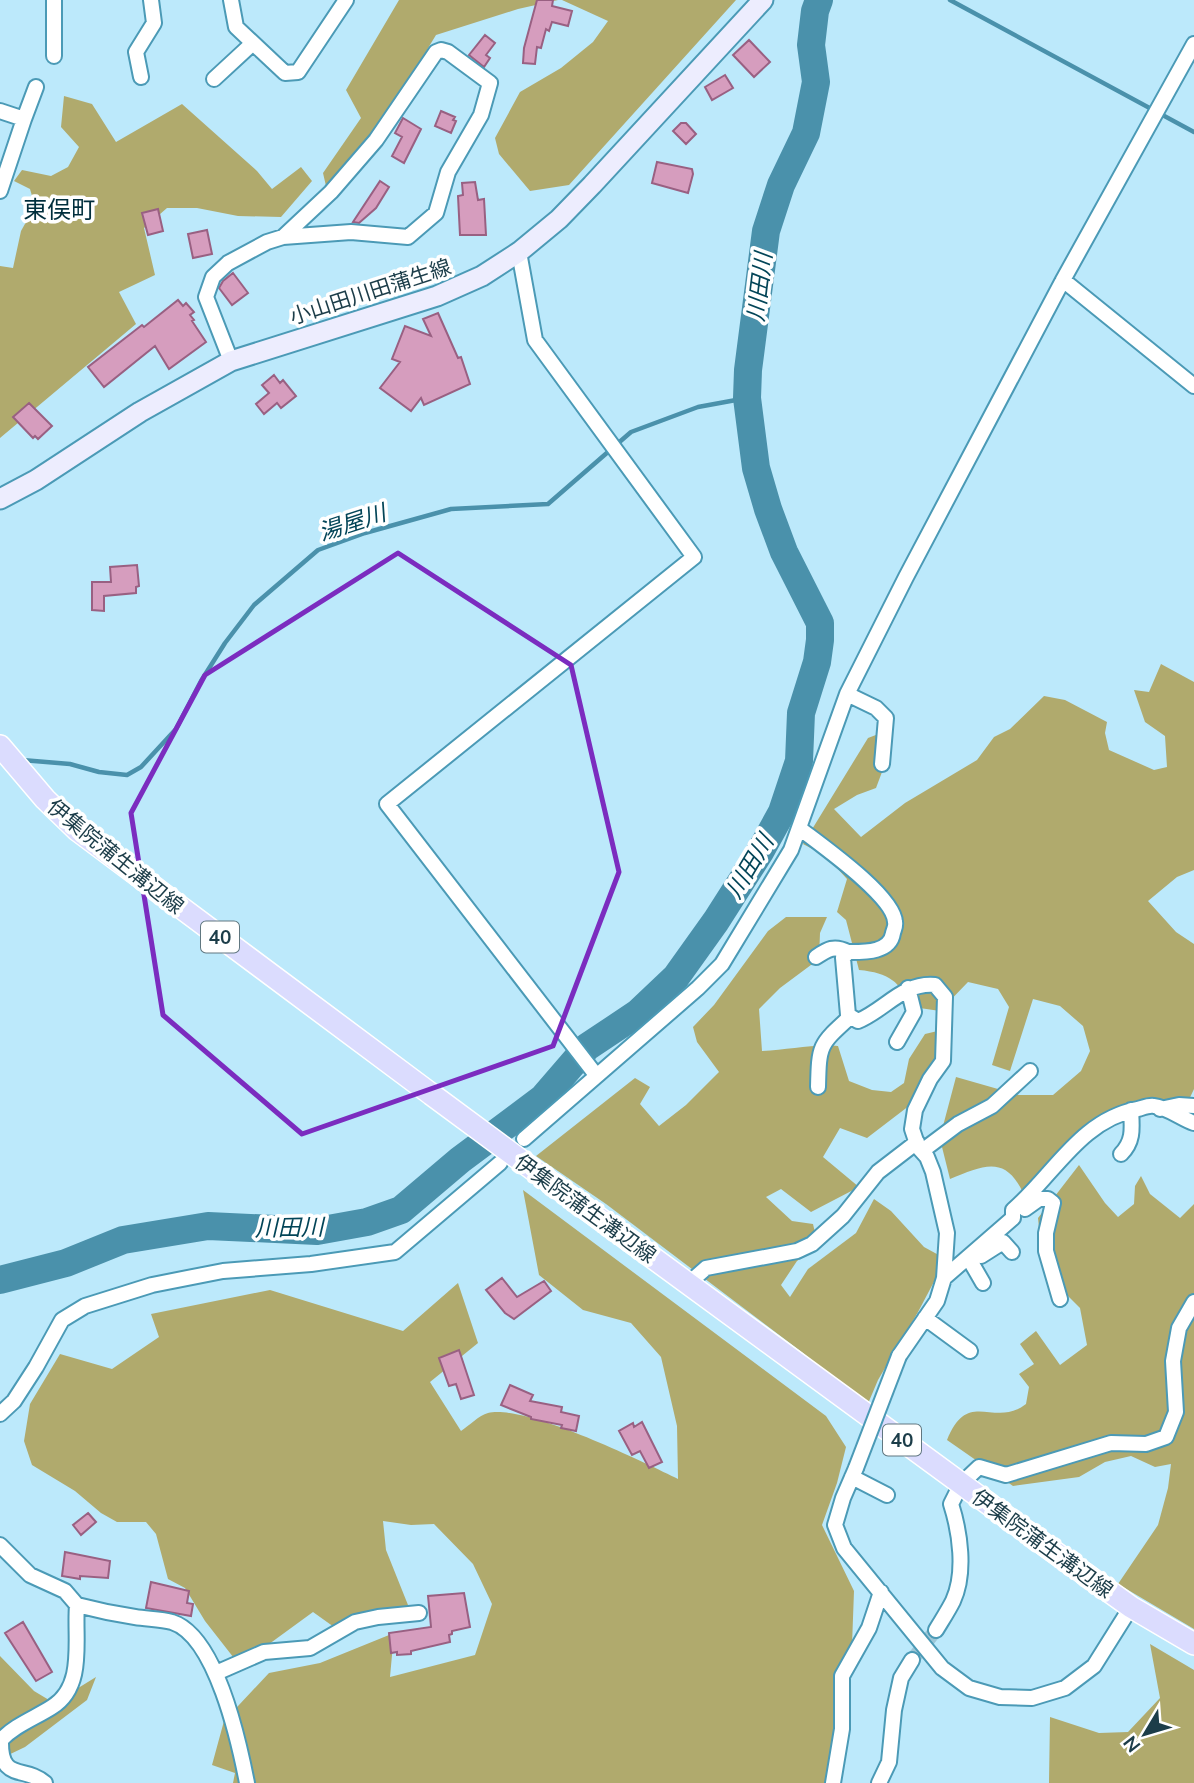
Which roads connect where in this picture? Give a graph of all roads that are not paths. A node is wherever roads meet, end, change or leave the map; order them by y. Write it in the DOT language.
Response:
graph roads {
  1 [pos="54,0"];
  2 [pos="151,0"];
  3 [pos="231,0"];
  4 [pos="346,0"];
  5 [pos="763,0"];
  6 [pos="253,43"];
  7 [pos="1194,44"];
  8 [pos="54,56"];
  9 [pos="141,77"];
  10 [pos="214,79"];
  11 [pos="36,88"];
  12 [pos="0,111"];
  13 [pos="24,118"];
  14 [pos="0,191"];
  15 [pos="283,237"];
  16 [pos="519,252"];
  17 [pos="1063,280"];
  18 [pos="231,361"];
  19 [pos="1194,386"];
  20 [pos="0,499"];
  21 [pos="847,694"];
  22 [pos="0,746"];
  23 [pos="882,764"];
  24 [pos="799,828"];
  25 [pos="848,952"];
  26 [pos="816,957"];
  27 [pos="908,988"];
  28 [pos="850,1017"];
  29 [pos="897,1042"];
  30 [pos="1030,1071"];
  31 [pos="596,1075"];
  32 [pos="818,1087"];
  33 [pos="1194,1106"];
  34 [pos="1160,1108"];
  35 [pos="1130,1110"];
  36 [pos="1194,1124"];
  37 [pos="524,1139"];
  38 [pos="919,1146"];
  39 [pos="1121,1154"];
  40 [pos="500,1163"];
  41 [pos="1017,1191"];
  42 [pos="1013,1214"];
  43 [pos="1012,1252"];
  44 [pos="969,1260"];
  45 [pos="944,1278"];
  46 [pos="689,1283"];
  47 [pos="983,1283"];
  48 [pos="1060,1299"];
  49 [pos="1194,1302"];
  50 [pos="925,1318"];
  51 [pos="970,1350"];
  52 [pos="0,1413"];
  53 [pos="854,1472"];
  54 [pos="961,1484"];
  55 [pos="887,1494"];
  56 [pos="0,1545"];
  57 [pos="881,1592"];
  58 [pos="77,1605"];
  59 [pos="1131,1607"];
  60 [pos="419,1614"];
  61 [pos="936,1630"];
  62 [pos="1194,1644"];
  63 [pos="912,1660"];
  64 [pos="216,1673"];
  65 [pos="45,1783"];
  66 [pos="247,1783"];
  67 [pos="832,1783"];
  68 [pos="878,1783"];
  1 -- 8 [label="street"];
  2 -- 9 [label="street"];
  3 -- 6 [label="street"];
  4 -- 6 [label="street"];
  5 -- 16 [label="main road, 小山田川田蒲生線"];
  6 -- 10 [label="street"];
  7 -- 17 [label="street"];
  11 -- 13 [label="street"];
  12 -- 13 [label="street"];
  13 -- 14 [label="street"];
  15 -- 15 [label="street"];
  15 -- 18 [label="street"];
  16 -- 18 [label="main road, 小山田川田蒲生線"];
  16 -- 31 [label="street"];
  17 -- 19 [label="street"];
  17 -- 21 [label="street"];
  18 -- 20 [label="main road, 小山田川田蒲生線"];
  21 -- 23 [label="street"];
  21 -- 24 [label="street"];
  22 -- 46 [label="main road, 伊集院蒲生溝辺線 / 40, bridge"];
  24 -- 25 [label="street"];
  24 -- 31 [label="street"];
  25 -- 26 [label="street"];
  25 -- 28 [label="street"];
  27 -- 28 [label="street"];
  27 -- 29 [label="street"];
  27 -- 38 [label="street"];
  28 -- 32 [label="street"];
  30 -- 38 [label="street"];
  31 -- 37 [label="street"];
  33 -- 34 [label="street"];
  34 -- 35 [label="street"];
  34 -- 36 [label="street"];
  35 -- 39 [label="street"];
  35 -- 42 [label="street"];
  38 -- 45 [label="street"];
  38 -- 46 [label="street"];
  40 -- 52 [label="street"];
  41 -- 42 [label="street"];
  42 -- 44 [label="street"];
  42 -- 48 [label="street"];
  43 -- 44 [label="street"];
  44 -- 45 [label="street"];
  44 -- 47 [label="street"];
  45 -- 50 [label="street"];
  46 -- 54 [label="main road, 伊集院蒲生溝辺線 / 40"];
  49 -- 54 [label="street"];
  50 -- 51 [label="street"];
  50 -- 53 [label="street, bridge"];
  53 -- 55 [label="street"];
  53 -- 57 [label="street"];
  54 -- 59 [label="main road, 伊集院蒲生溝辺線 / 40"];
  54 -- 61 [label="street"];
  56 -- 58 [label="street"];
  57 -- 59 [label="street"];
  57 -- 67 [label="street"];
  58 -- 64 [label="street"];
  58 -- 65 [label="street"];
  59 -- 62 [label="main road, 伊集院蒲生溝辺線 / 40"];
  60 -- 64 [label="street"];
  63 -- 68 [label="street"];
  64 -- 66 [label="street"];
}
